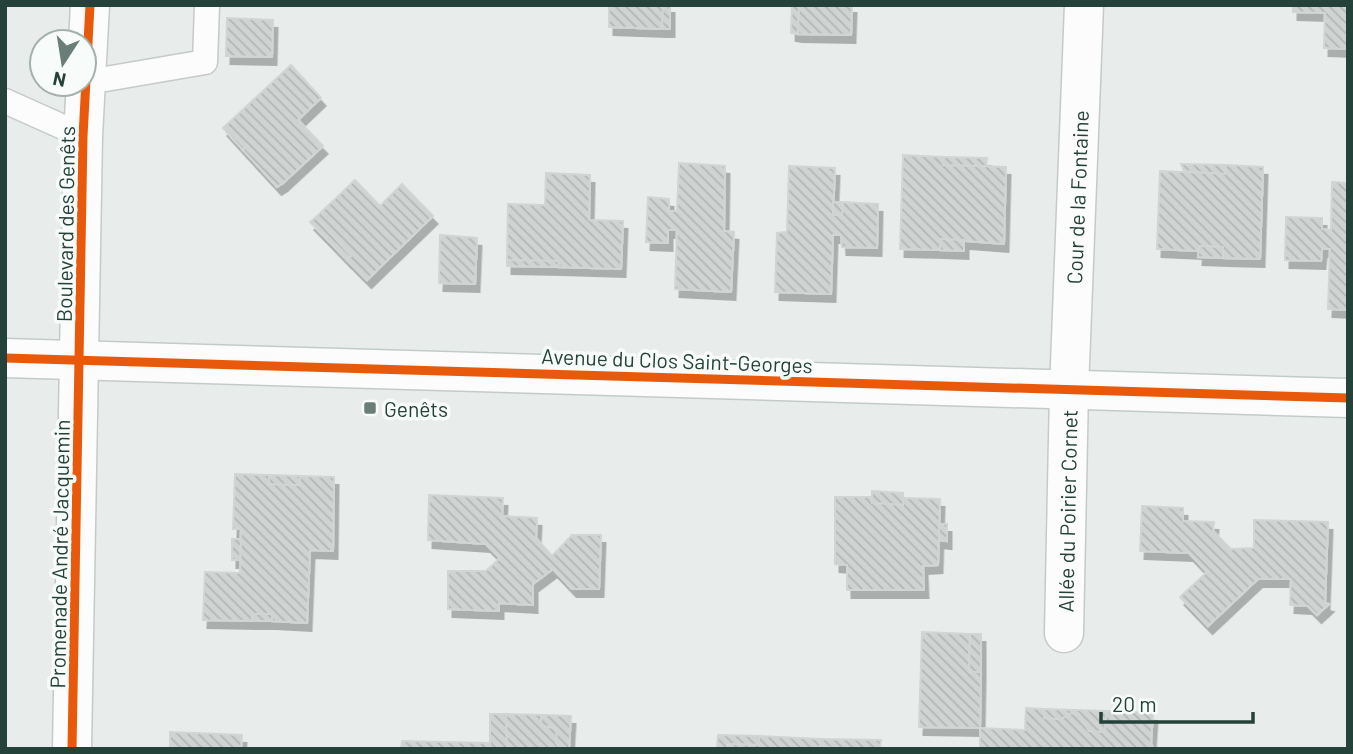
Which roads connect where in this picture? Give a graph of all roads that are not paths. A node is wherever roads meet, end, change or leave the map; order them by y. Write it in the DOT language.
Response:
graph roads {
  1 [pos="90,5"];
  2 [pos="207,5"];
  3 [pos="1084,5"];
  4 [pos="89,28"];
  5 [pos="98,80"];
  6 [pos="87,98"];
  7 [pos="5,101"];
  8 [pos="83,136"];
  9 [pos="5,358"];
  10 [pos="79,359"];
  11 [pos="1069,390"];
  12 [pos="1348,398"];
  13 [pos="1064,633"];
  14 [pos="72,749"];
  1 -- 4 [label="street, Boulevard des Genêts"];
  2 -- 5 [label="lane"];
  3 -- 11 [label="street, Cour de la Fontaine"];
  6 -- 8 [label="street, Boulevard des Genêts"];
  7 -- 8 [label="lane"];
  8 -- 10 [label="street, Boulevard des Genêts"];
  9 -- 10 [label="street, Avenue du Clos Saint-Georges"];
  10 -- 11 [label="street, Avenue du Clos Saint-Georges"];
  10 -- 14 [label="street, Promenade André Jacquemin"];
  11 -- 12 [label="street, Avenue du Clos Saint-Georges"];
  11 -- 13 [label="street, Allée du Poirier Cornet"];
}
